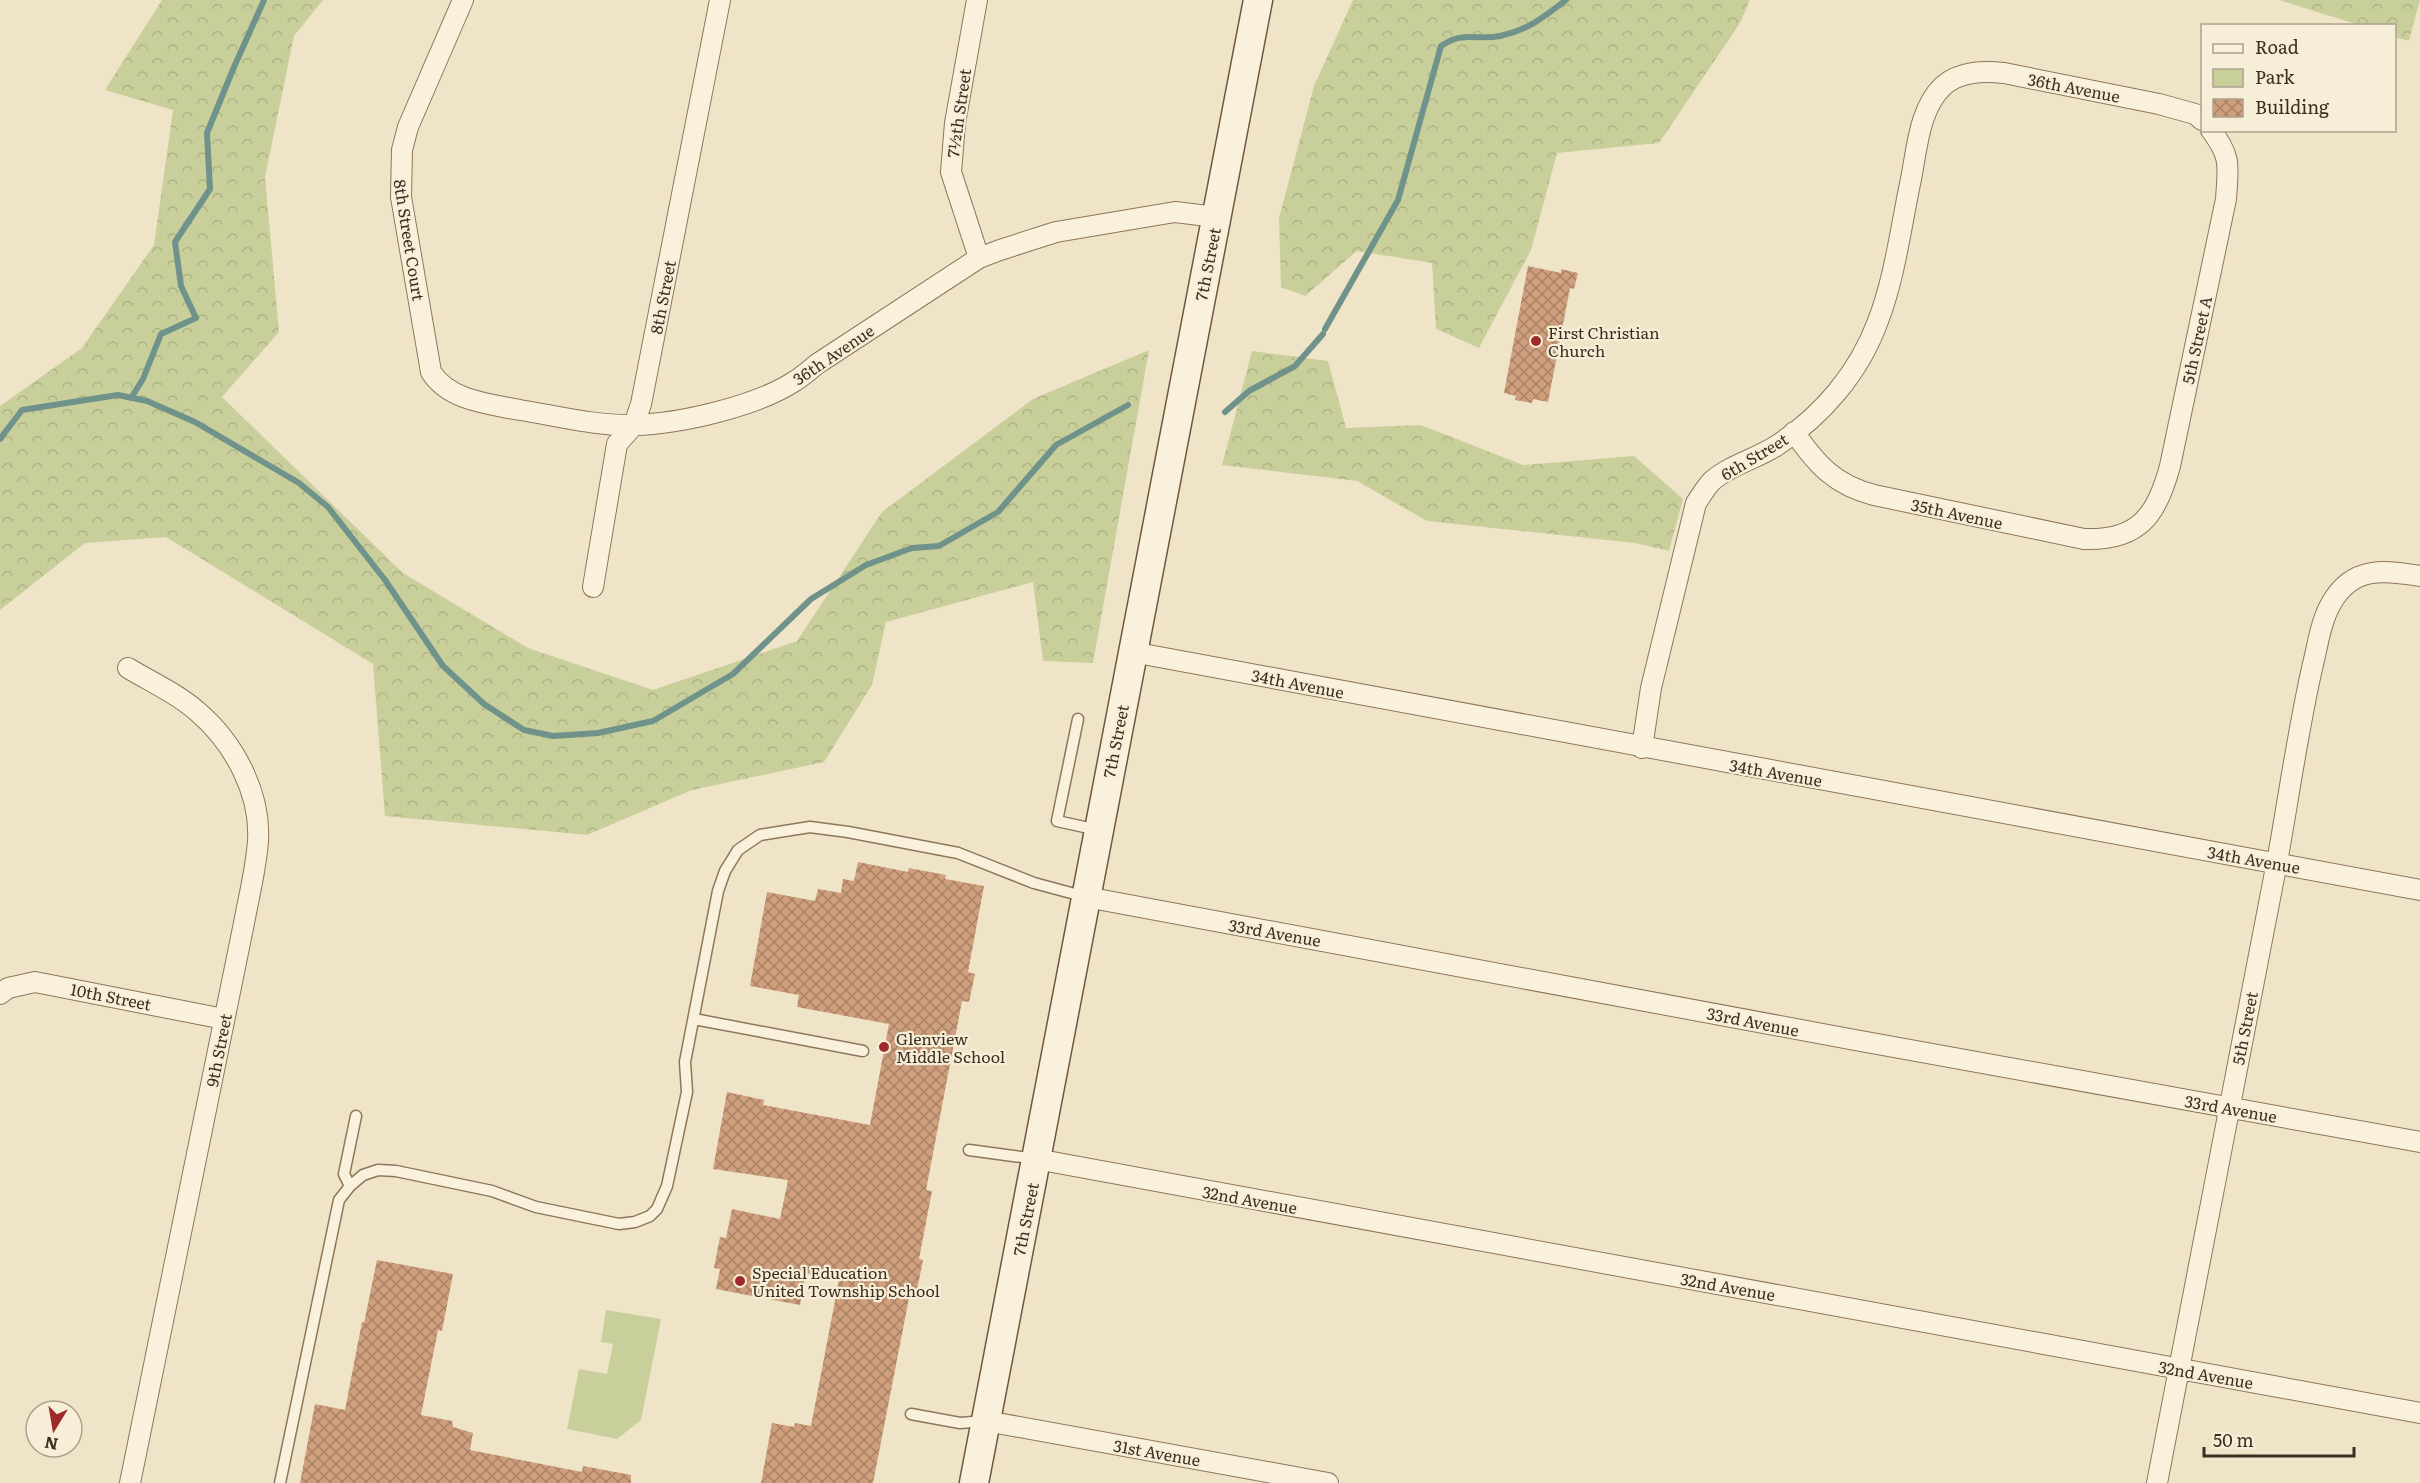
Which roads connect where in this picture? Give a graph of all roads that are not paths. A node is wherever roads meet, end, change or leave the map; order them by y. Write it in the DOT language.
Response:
graph roads {
  1 [pos="463,0"];
  2 [pos="720,0"];
  3 [pos="977,0"];
  4 [pos="1258,0"];
  5 [pos="1944,86"];
  6 [pos="2201,119"];
  7 [pos="2212,132"];
  8 [pos="1216,217"];
  9 [pos="979,258"];
  10 [pos="437,382"];
  11 [pos="634,425"];
  12 [pos="1794,432"];
  13 [pos="2142,524"];
  14 [pos="2420,576"];
  15 [pos="593,587"];
  16 [pos="1132,652"];
  17 [pos="128,668"];
  18 [pos="1078,719"];
  19 [pos="1642,748"];
  20 [pos="1099,830"];
  21 [pos="2277,864"];
  22 [pos="2420,890"];
  23 [pos="1086,897"];
  24 [pos="0,994"];
  25 [pos="224,1018"];
  26 [pos="694,1019"];
  27 [pos="863,1051"];
  28 [pos="2228,1107"];
  29 [pos="357,1116"];
  30 [pos="2420,1142"];
  31 [pos="969,1150"];
  32 [pos="1036,1159"];
  33 [pos="350,1186"];
  34 [pos="2178,1368"];
  35 [pos="2420,1413"];
  36 [pos="911,1414"];
  37 [pos="986,1420"];
  38 [pos="130,1483"];
  39 [pos="280,1483"];
  40 [pos="974,1483"];
  41 [pos="1328,1483"];
  42 [pos="2157,1483"];
  1 -- 10 [label="street, 8th Street Court"];
  2 -- 11 [label="street, 8th Street"];
  3 -- 9 [label="street, 7½th Street"];
  4 -- 8 [label="main road, 7th Street"];
  5 -- 6 [label="street, 36th Avenue"];
  5 -- 12 [label="street, 6th Street"];
  7 -- 13 [label="street, 5th Street A"];
  8 -- 9 [label="street, 36th Avenue"];
  8 -- 16 [label="main road, 7th Street"];
  9 -- 11 [label="street, 36th Avenue"];
  10 -- 11 [label="street, 36th Avenue"];
  11 -- 15 [label="street, 8th Street"];
  12 -- 13 [label="street, 35th Avenue"];
  12 -- 19 [label="street, 6th Street"];
  14 -- 21 [label="street, 5th Street"];
  16 -- 19 [label="street, 34th Avenue"];
  16 -- 20 [label="main road, 7th Street"];
  17 -- 25 [label="street, 9th Street"];
  18 -- 20 [label="lane"];
  19 -- 21 [label="street, 34th Avenue"];
  20 -- 23 [label="main road, 7th Street"];
  21 -- 22 [label="street, 34th Avenue"];
  21 -- 28 [label="street, 5th Street"];
  23 -- 26 [label="lane"];
  23 -- 28 [label="street, 33rd Avenue"];
  23 -- 32 [label="main road, 7th Street"];
  24 -- 25 [label="street, 10th Street"];
  25 -- 38 [label="street, 9th Street"];
  26 -- 27 [label="lane"];
  26 -- 33 [label="lane"];
  28 -- 30 [label="street, 33rd Avenue"];
  28 -- 34 [label="street, 5th Street"];
  29 -- 33 [label="lane"];
  31 -- 32 [label="lane"];
  32 -- 34 [label="street, 32nd Avenue"];
  32 -- 37 [label="main road, 7th Street"];
  33 -- 39 [label="lane"];
  34 -- 35 [label="street, 32nd Avenue"];
  34 -- 42 [label="street, 5th Street"];
  36 -- 37 [label="lane"];
  37 -- 40 [label="main road, 7th Street"];
  37 -- 41 [label="street, 31st Avenue"];
}
